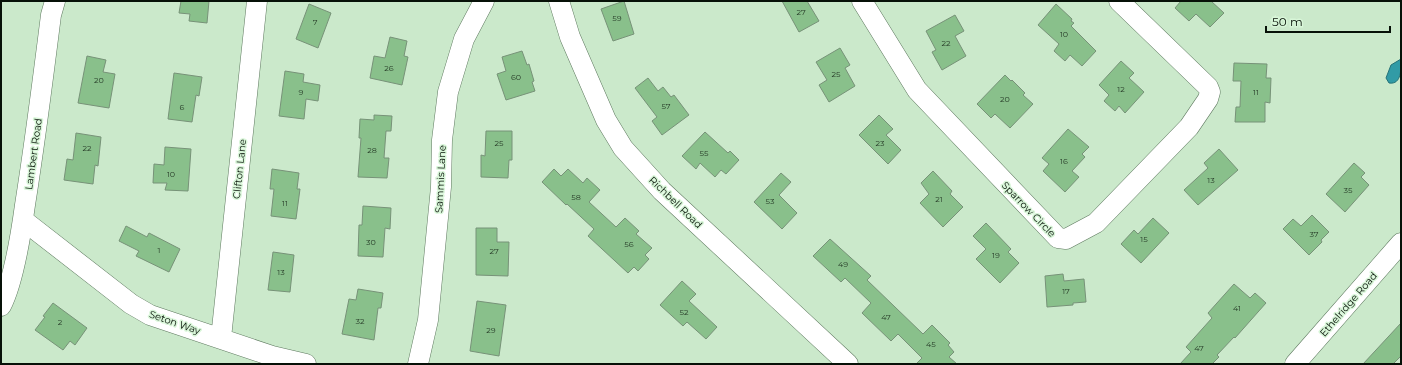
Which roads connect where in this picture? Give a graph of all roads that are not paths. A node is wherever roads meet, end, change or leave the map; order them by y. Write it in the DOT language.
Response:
graph roads {
  1 [pos="55,1"];
  2 [pos="257,1"];
  3 [pos="484,1"];
  4 [pos="559,1"];
  5 [pos="862,1"];
  6 [pos="1119,1"];
  7 [pos="23,220"];
  8 [pos="1401,244"];
  9 [pos="1,306"];
  10 [pos="221,338"];
  11 [pos="306,364"];
  12 [pos="418,364"];
  13 [pos="848,364"];
  14 [pos="1295,364"];
  1 -- 7 [label="street, Lambert Road"];
  2 -- 10 [label="street, Clifton Lane"];
  3 -- 12 [label="street, Sammis Lane"];
  4 -- 13 [label="street, Richbell Road"];
  5 -- 6 [label="street, Sparrow Circle"];
  7 -- 9 [label="street, Lambert Road"];
  7 -- 10 [label="street, Seton Way"];
  8 -- 14 [label="street, Ethelridge Road"];
  10 -- 11 [label="street, Seton Way"];
}
